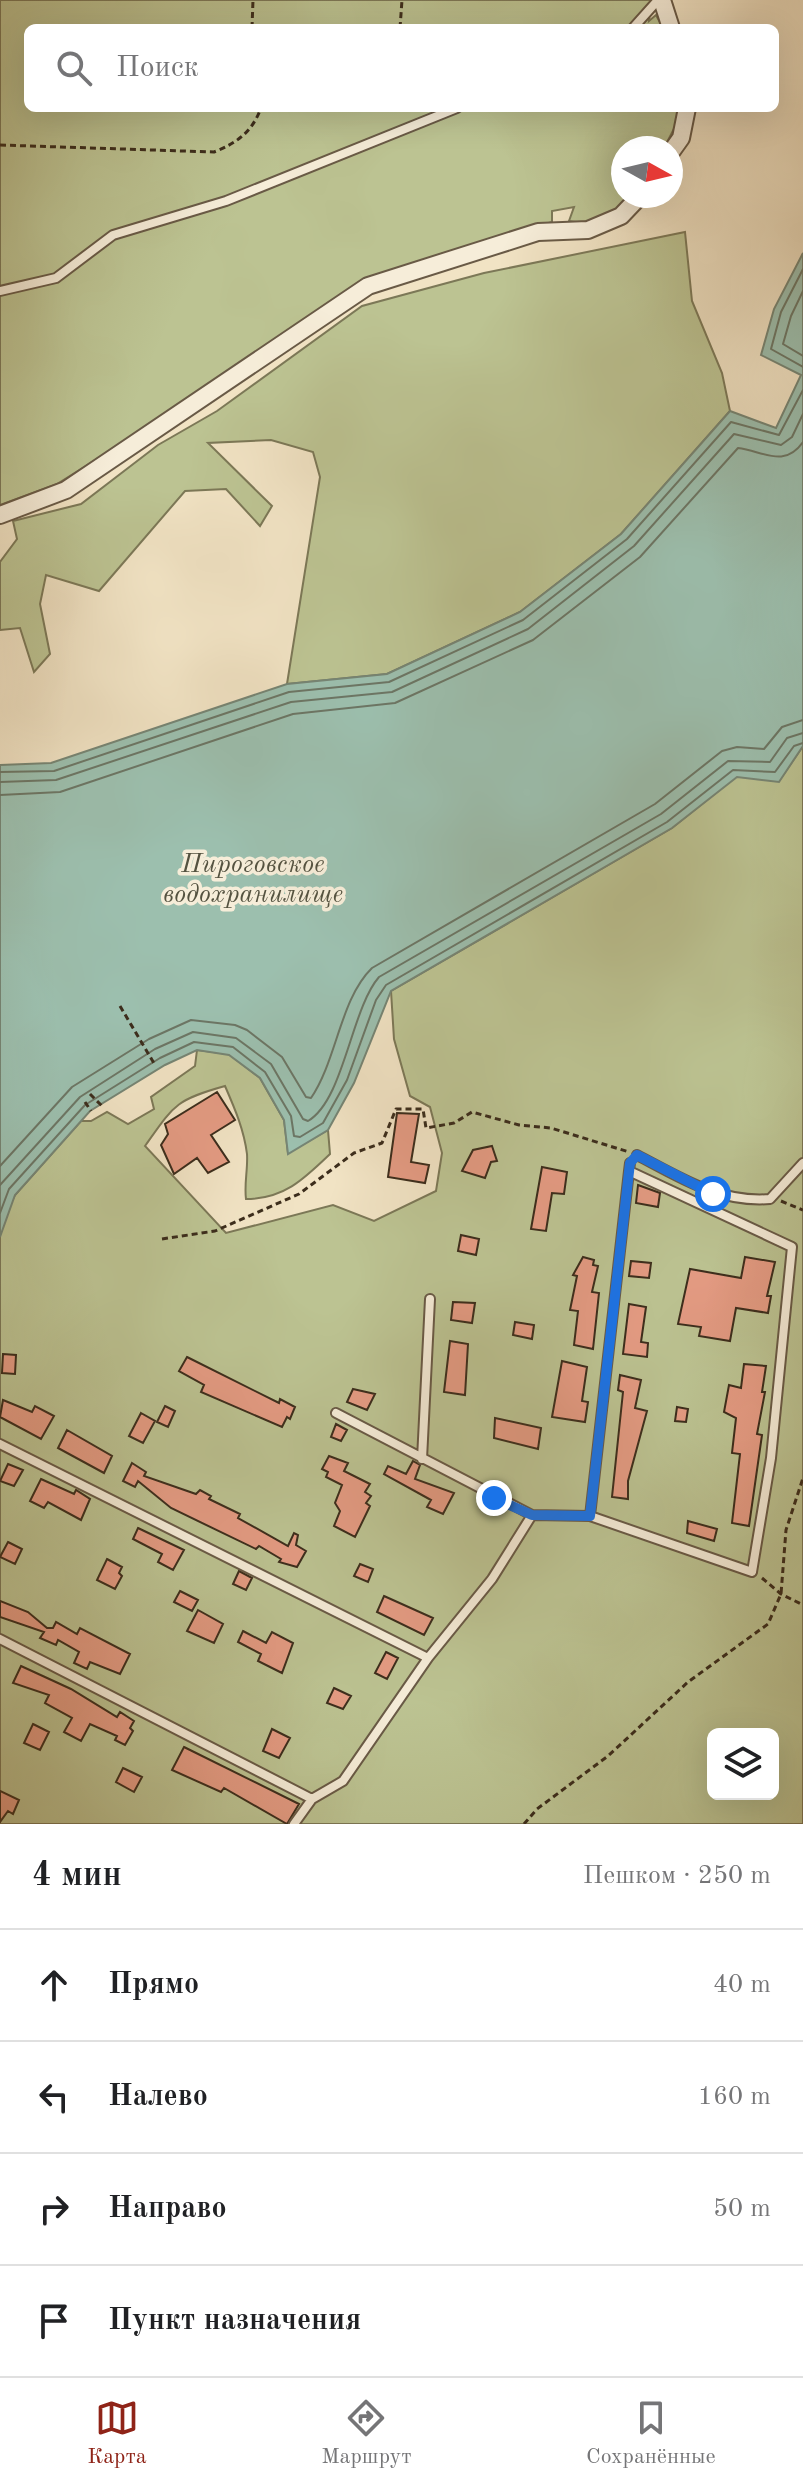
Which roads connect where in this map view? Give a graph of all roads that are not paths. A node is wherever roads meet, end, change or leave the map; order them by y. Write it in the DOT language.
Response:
graph roads {
  1 [pos="660,0"];
  2 [pos="637,24"];
  3 [pos="669,24"];
  4 [pos="447,112"];
  5 [pos="686,112"];
  6 [pos="681,136"];
  7 [pos="629,208"];
  8 [pos="0,291"];
  9 [pos="0,515"];
  10 [pos="637,1155"];
  11 [pos="803,1163"];
  12 [pos="430,1299"];
  13 [pos="336,1413"];
  14 [pos="0,1444"];
  15 [pos="422,1459"];
  16 [pos="532,1515"];
  17 [pos="590,1516"];
  18 [pos="0,1639"];
  19 [pos="428,1658"];
  20 [pos="312,1799"];
  21 [pos="294,1824"];
  1 -- 2 [label="lane"];
  1 -- 3 [label="street"];
  4 -- 8 [label="lane"];
  5 -- 6 [label="street"];
  7 -- 9 [label="street"];
  10 -- 11 [label="lane"];
  12 -- 15 [label="lane"];
  13 -- 15 [label="lane"];
  14 -- 19 [label="lane"];
  15 -- 16 [label="lane"];
  16 -- 17 [label="lane"];
  16 -- 19 [label="lane"];
  17 -- 17 [label="lane"];
  18 -- 20 [label="lane"];
  19 -- 20 [label="lane"];
  20 -- 21 [label="lane"];
}
